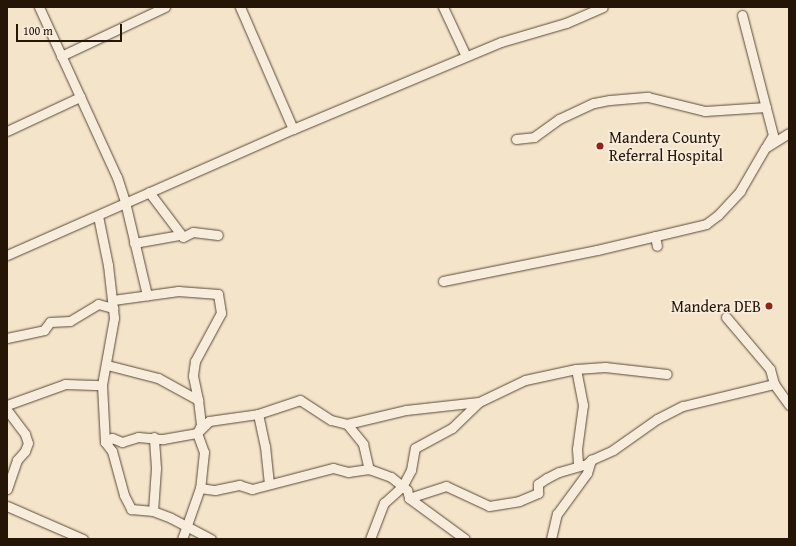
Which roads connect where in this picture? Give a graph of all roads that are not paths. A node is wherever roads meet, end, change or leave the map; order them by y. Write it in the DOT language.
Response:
graph roads {
  1 [pos="39,7"];
  2 [pos="166,7"];
  3 [pos="240,7"];
  4 [pos="442,7"];
  5 [pos="603,7"];
  6 [pos="742,15"];
  7 [pos="61,56"];
  8 [pos="466,56"];
  9 [pos="80,97"];
  10 [pos="766,107"];
  11 [pos="293,129"];
  12 [pos="7,131"];
  13 [pos="789,133"];
  14 [pos="516,139"];
  15 [pos="766,148"];
  16 [pos="149,192"];
  17 [pos="125,202"];
  18 [pos="98,216"];
  19 [pos="180,235"];
  20 [pos="218,235"];
  21 [pos="655,236"];
  22 [pos="134,243"];
  23 [pos="657,246"];
  24 [pos="7,255"];
  25 [pos="443,282"];
  26 [pos="147,295"];
  27 [pos="113,304"];
  28 [pos="726,317"];
  29 [pos="7,338"];
  30 [pos="107,365"];
  31 [pos="576,369"];
  32 [pos="667,374"];
  33 [pos="774,384"];
  34 [pos="102,385"];
  35 [pos="198,400"];
  36 [pos="479,402"];
  37 [pos="7,405"];
  38 [pos="789,405"];
  39 [pos="7,410"];
  40 [pos="258,414"];
  41 [pos="348,424"];
  42 [pos="197,433"];
  43 [pos="154,437"];
  44 [pos="106,442"];
  45 [pos="591,460"];
  46 [pos="578,465"];
  47 [pos="370,469"];
  48 [pos="269,484"];
  49 [pos="402,487"];
  50 [pos="200,488"];
  51 [pos="7,489"];
  52 [pos="409,498"];
  53 [pos="7,506"];
  54 [pos="152,511"];
  55 [pos="186,526"];
  56 [pos="83,539"];
  57 [pos="182,539"];
  58 [pos="211,539"];
  59 [pos="370,539"];
  60 [pos="465,539"];
  61 [pos="551,539"];
  1 -- 7 [label="street"];
  2 -- 7 [label="street"];
  3 -- 11 [label="street"];
  4 -- 8 [label="street"];
  5 -- 8 [label="street"];
  6 -- 10 [label="street"];
  7 -- 9 [label="street"];
  8 -- 11 [label="street"];
  9 -- 12 [label="street"];
  9 -- 17 [label="street"];
  10 -- 14 [label="street"];
  10 -- 15 [label="street"];
  11 -- 16 [label="street"];
  13 -- 15 [label="street"];
  15 -- 21 [label="street"];
  16 -- 17 [label="street"];
  16 -- 19 [label="street"];
  17 -- 18 [label="street"];
  17 -- 22 [label="street"];
  18 -- 24 [label="street"];
  18 -- 27 [label="street"];
  19 -- 20 [label="street"];
  19 -- 22 [label="street"];
  21 -- 23 [label="street"];
  21 -- 25 [label="street"];
  22 -- 26 [label="street"];
  26 -- 27 [label="street"];
  26 -- 35 [label="street"];
  27 -- 29 [label="street"];
  27 -- 30 [label="street"];
  28 -- 33 [label="street"];
  30 -- 34 [label="street"];
  30 -- 35 [label="street"];
  31 -- 32 [label="street"];
  31 -- 36 [label="street"];
  31 -- 46 [label="street"];
  33 -- 38 [label="street"];
  33 -- 45 [label="street"];
  34 -- 37 [label="street"];
  34 -- 44 [label="street"];
  35 -- 42 [label="street"];
  36 -- 41 [label="street"];
  36 -- 49 [label="street"];
  39 -- 51 [label="street"];
  40 -- 41 [label="street"];
  40 -- 42 [label="street"];
  40 -- 48 [label="street"];
  41 -- 47 [label="street"];
  42 -- 43 [label="street"];
  42 -- 50 [label="street"];
  43 -- 44 [label="street"];
  43 -- 54 [label="street"];
  44 -- 54 [label="street"];
  45 -- 46 [label="street"];
  45 -- 61 [label="street"];
  46 -- 52 [label="street"];
  47 -- 48 [label="street"];
  47 -- 49 [label="street"];
  48 -- 50 [label="street"];
  49 -- 52 [label="street"];
  49 -- 59 [label="street"];
  50 -- 55 [label="street"];
  52 -- 60 [label="street"];
  53 -- 56 [label="street"];
  54 -- 55 [label="street"];
  55 -- 57 [label="street"];
  55 -- 58 [label="street"];
}
